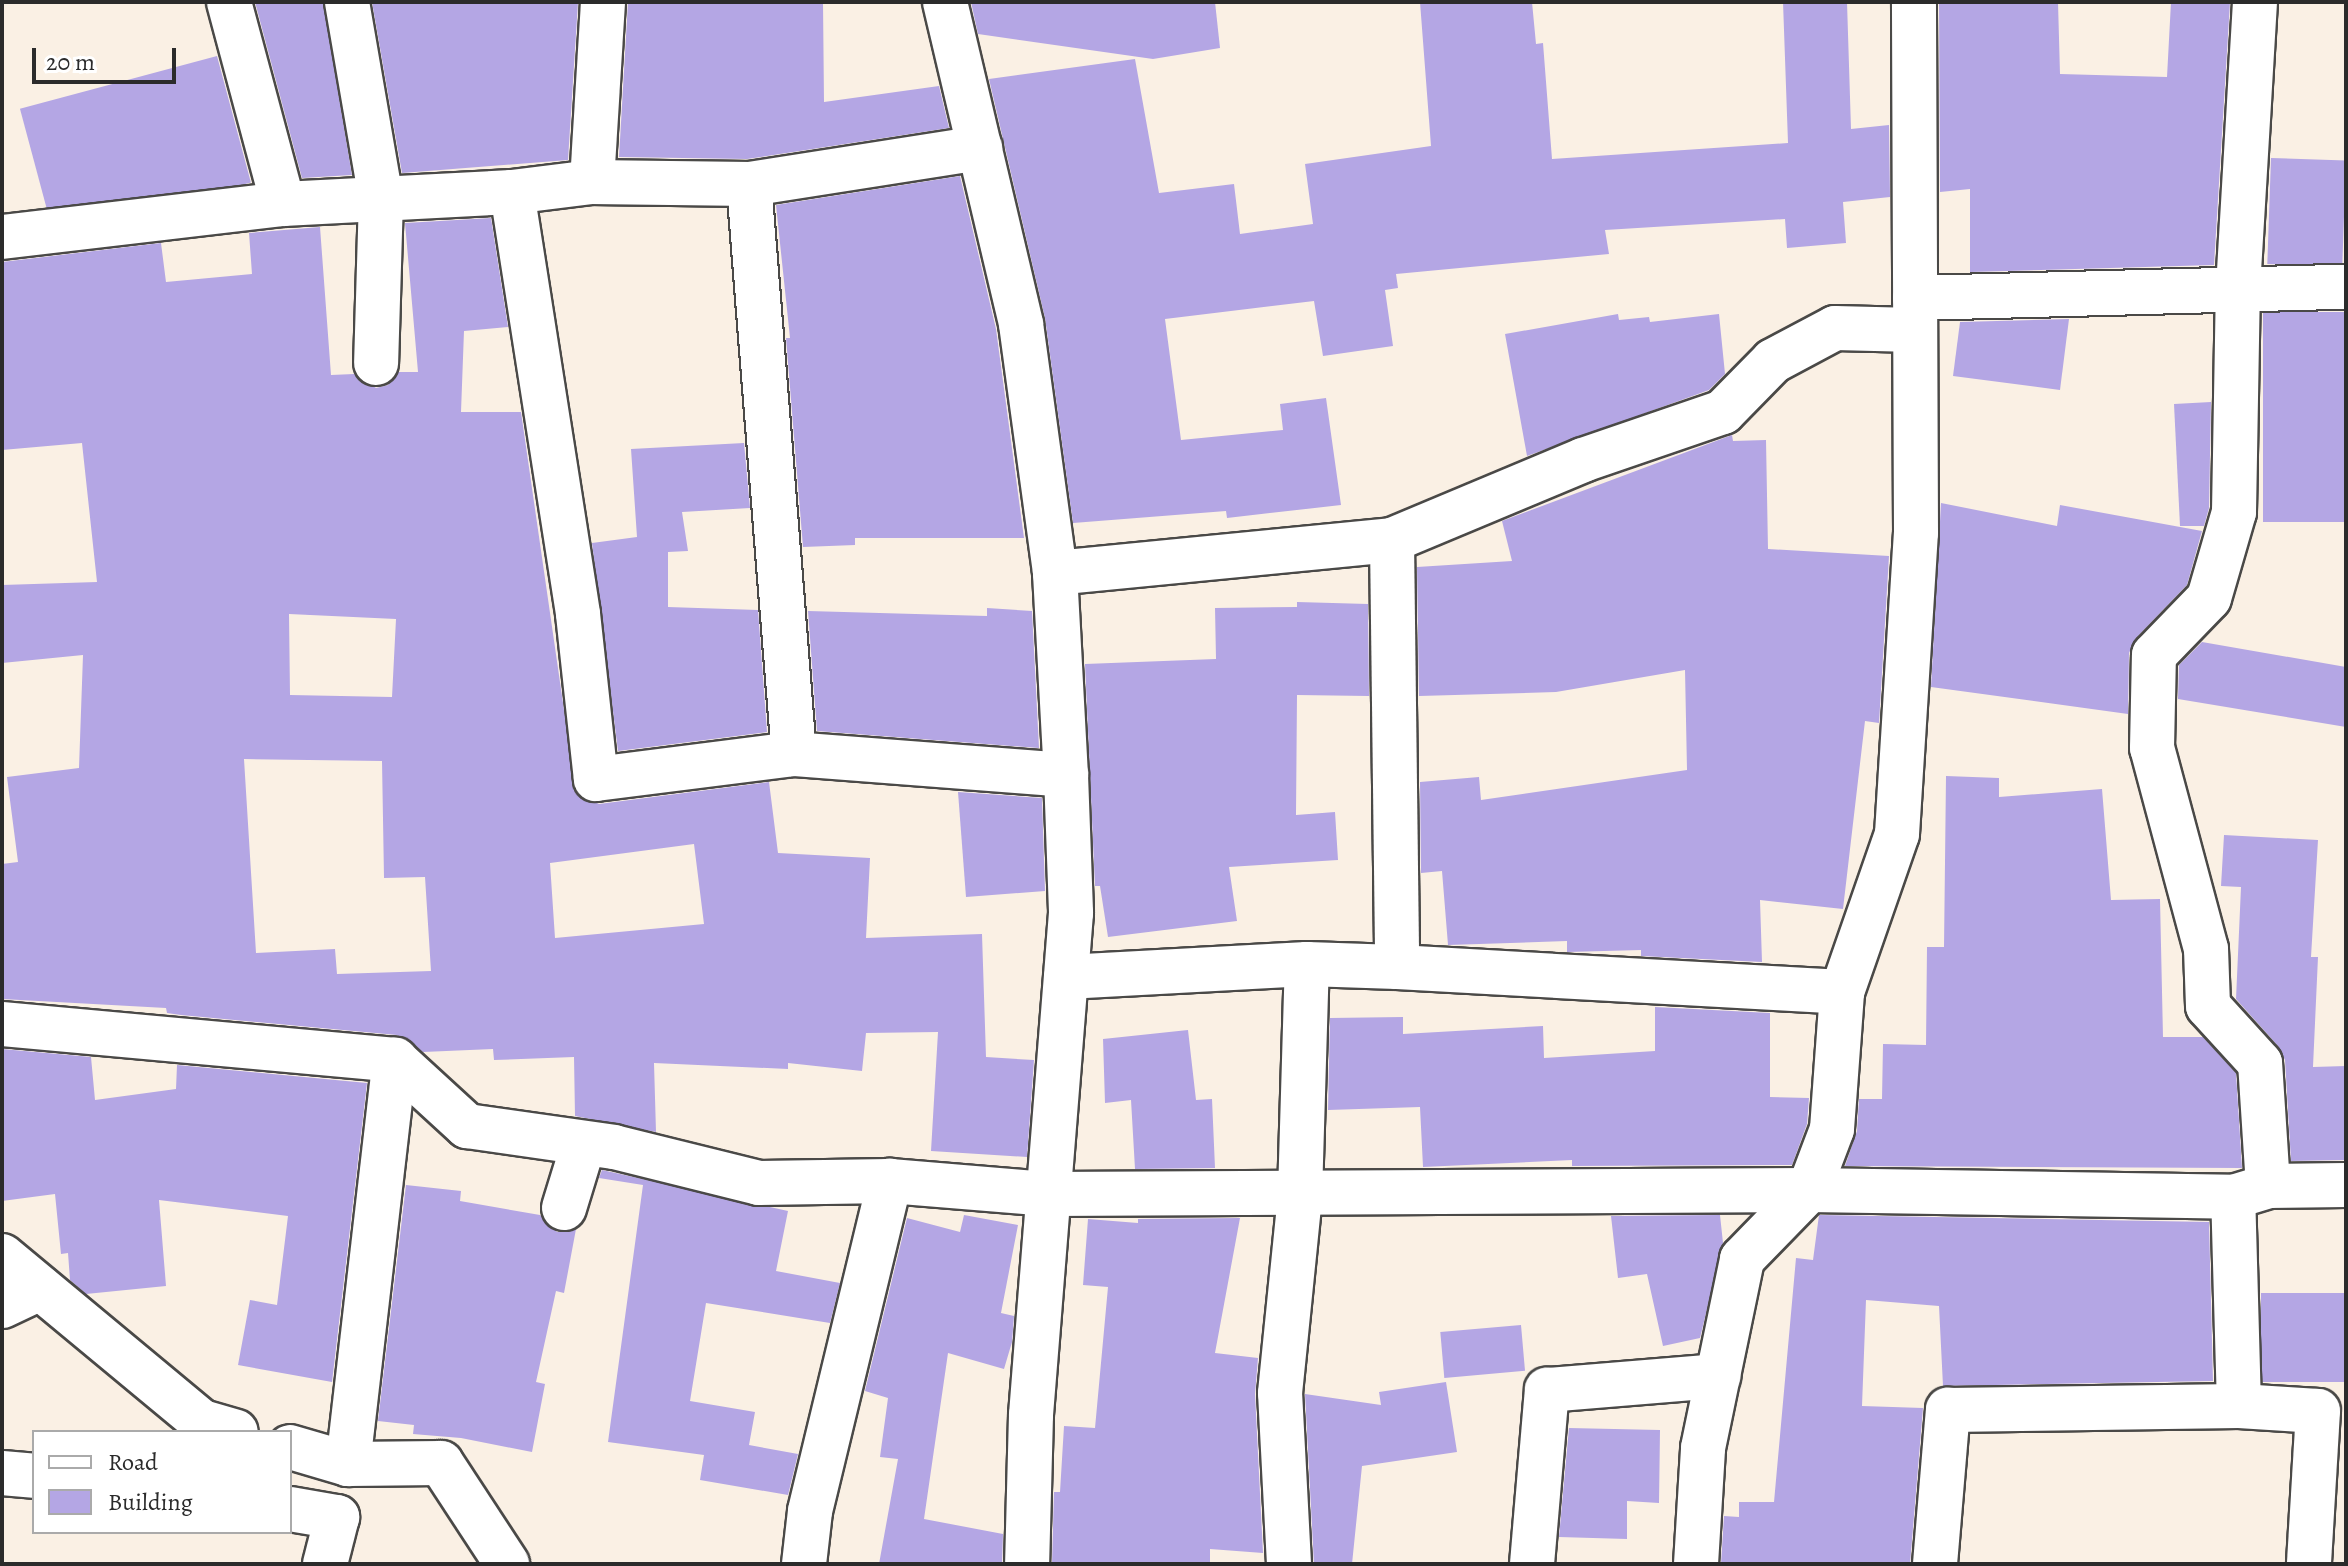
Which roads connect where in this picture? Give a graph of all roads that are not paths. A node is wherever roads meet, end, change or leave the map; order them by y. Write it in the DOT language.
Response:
graph roads {
  1 [pos="229,2"];
  2 [pos="347,2"];
  3 [pos="603,2"];
  4 [pos="945,2"];
  5 [pos="1914,2"];
  6 [pos="2255,2"];
  7 [pos="980,148"];
  8 [pos="592,182"];
  9 [pos="749,184"];
  10 [pos="512,192"];
  11 [pos="381,198"];
  12 [pos="283,204"];
  13 [pos="2,237"];
  14 [pos="2346,287"];
  15 [pos="2238,288"];
  16 [pos="1915,314"];
  17 [pos="376,363"];
  18 [pos="1392,540"];
  19 [pos="1055,573"];
  20 [pos="794,754"];
  21 [pos="1066,775"];
  22 [pos="1307,964"];
  23 [pos="1397,967"];
  24 [pos="1066,977"];
  25 [pos="1842,992"];
  26 [pos="2,1024"];
  27 [pos="395,1060"];
  28 [pos="583,1146"];
  29 [pos="890,1181"];
  30 [pos="2346,1185"];
  31 [pos="1809,1190"];
  32 [pos="2250,1192"];
  33 [pos="1049,1194"];
  34 [pos="1300,1195"];
  35 [pos="564,1208"];
  36 [pos="2,1256"];
  37 [pos="21,1297"];
  38 [pos="1718,1376"];
  39 [pos="2239,1406"];
  40 [pos="229,1430"];
  41 [pos="292,1448"];
  42 [pos="348,1464"];
  43 [pos="2,1473"];
  44 [pos="32,1476"];
  45 [pos="292,1509"];
  46 [pos="325,1564"];
  47 [pos="507,1564"];
  48 [pos="804,1564"];
  49 [pos="1027,1564"];
  50 [pos="1289,1564"];
  51 [pos="1532,1564"];
  52 [pos="1696,1564"];
  53 [pos="1935,1564"];
  54 [pos="2309,1564"];
  1 -- 12 [label="street"];
  2 -- 11 [label="street"];
  3 -- 8 [label="street"];
  4 -- 7 [label="street"];
  5 -- 16 [label="street"];
  6 -- 15 [label="street"];
  7 -- 9 [label="street"];
  7 -- 19 [label="street"];
  8 -- 9 [label="street"];
  8 -- 10 [label="street"];
  9 -- 20 [label="street"];
  10 -- 11 [label="street"];
  10 -- 20 [label="street"];
  11 -- 12 [label="street"];
  11 -- 17 [label="street"];
  12 -- 13 [label="street"];
  14 -- 15 [label="street"];
  15 -- 16 [label="street"];
  15 -- 32 [label="street"];
  16 -- 18 [label="street"];
  16 -- 25 [label="street"];
  18 -- 19 [label="street"];
  18 -- 23 [label="street"];
  19 -- 21 [label="street"];
  20 -- 21 [label="street"];
  21 -- 24 [label="street"];
  22 -- 23 [label="street"];
  22 -- 24 [label="street"];
  22 -- 34 [label="street"];
  23 -- 25 [label="street"];
  24 -- 33 [label="street"];
  25 -- 31 [label="street"];
  26 -- 27 [label="street"];
  27 -- 28 [label="street"];
  27 -- 42 [label="street"];
  28 -- 29 [label="street"];
  28 -- 35 [label="street"];
  29 -- 33 [label="street"];
  29 -- 48 [label="street"];
  30 -- 32 [label="street"];
  31 -- 32 [label="street"];
  31 -- 34 [label="street"];
  31 -- 38 [label="street"];
  32 -- 39 [label="street"];
  33 -- 34 [label="street"];
  33 -- 49 [label="street"];
  34 -- 50 [label="street"];
  36 -- 37 [label="street"];
  37 -- 40 [label="street"];
  38 -- 51 [label="street"];
  38 -- 52 [label="street"];
  39 -- 53 [label="street"];
  39 -- 54 [label="street"];
  41 -- 42 [label="street"];
  42 -- 47 [label="street"];
  43 -- 44 [label="street"];
  45 -- 46 [label="street"];
}
